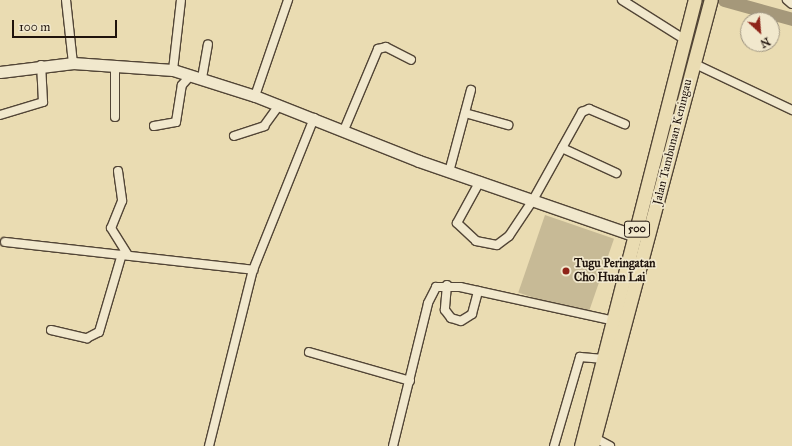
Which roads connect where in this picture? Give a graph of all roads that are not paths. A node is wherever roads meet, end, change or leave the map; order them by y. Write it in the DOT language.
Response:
graph roads {
  1 [pos="66,0"];
  2 [pos="181,0"];
  3 [pos="288,0"];
  4 [pos="622,0"];
  5 [pos="711,0"];
  6 [pos="787,0"];
  7 [pos="792,4"];
  8 [pos="693,6"];
  9 [pos="684,39"];
  10 [pos="208,45"];
  11 [pos="411,60"];
  12 [pos="73,63"];
  13 [pos="693,63"];
  14 [pos="41,65"];
  15 [pos="116,65"];
  16 [pos="173,70"];
  17 [pos="0,72"];
  18 [pos="190,75"];
  19 [pos="202,78"];
  20 [pos="471,90"];
  21 [pos="255,96"];
  22 [pos="279,105"];
  23 [pos="792,110"];
  24 [pos="465,113"];
  25 [pos="0,115"];
  26 [pos="115,117"];
  27 [pos="314,118"];
  28 [pos="625,124"];
  29 [pos="508,125"];
  30 [pos="154,126"];
  31 [pos="344,130"];
  32 [pos="234,136"];
  33 [pos="562,148"];
  34 [pos="118,171"];
  35 [pos="449,172"];
  36 [pos="616,173"];
  37 [pos="480,181"];
  38 [pos="533,200"];
  39 [pos="636,236"];
  40 [pos="5,242"];
  41 [pos="125,254"];
  42 [pos="253,270"];
  43 [pos="447,285"];
  44 [pos="478,291"];
  45 [pos="614,321"];
  46 [pos="50,330"];
  47 [pos="309,352"];
  48 [pos="604,359"];
  49 [pos="410,381"];
  50 [pos="594,442"];
  51 [pos="209,446"];
  52 [pos="393,446"];
  53 [pos="554,446"];
  54 [pos="581,446"];
  55 [pos="610,446"];
  1 -- 12 [label="street"];
  2 -- 16 [label="street"];
  3 -- 21 [label="street"];
  4 -- 9 [label="street"];
  5 -- 13 [label="main road, Jalan Tambunan Keningau / 500"];
  6 -- 7 [label="street"];
  8 -- 9 [label="main road, Jalan Tambunan Keningau / 500"];
  9 -- 39 [label="main road, Jalan Tambunan Keningau / 500"];
  10 -- 19 [label="street"];
  11 -- 31 [label="street"];
  12 -- 14 [label="street"];
  12 -- 15 [label="street"];
  13 -- 23 [label="street"];
  13 -- 50 [label="main road, Jalan Tambunan Keningau / 500"];
  14 -- 17 [label="street"];
  14 -- 25 [label="street"];
  15 -- 16 [label="street"];
  15 -- 26 [label="street"];
  16 -- 18 [label="street"];
  18 -- 19 [label="street"];
  18 -- 30 [label="street"];
  19 -- 21 [label="street"];
  20 -- 24 [label="street"];
  21 -- 22 [label="street"];
  22 -- 27 [label="street"];
  22 -- 32 [label="street"];
  24 -- 29 [label="street"];
  24 -- 35 [label="street"];
  27 -- 31 [label="street"];
  27 -- 42 [label="street"];
  28 -- 33 [label="street"];
  31 -- 35 [label="street"];
  33 -- 36 [label="street"];
  33 -- 38 [label="street"];
  34 -- 41 [label="street"];
  35 -- 37 [label="street"];
  37 -- 38 [label="street"];
  37 -- 38 [label="street"];
  38 -- 39 [label="street"];
  39 -- 45 [label="main road, Jalan Tambunan Keningau / 500"];
  40 -- 41 [label="street"];
  41 -- 42 [label="street"];
  41 -- 46 [label="street"];
  42 -- 51 [label="street"];
  43 -- 44 [label="street"];
  43 -- 44 [label="street"];
  43 -- 49 [label="street"];
  44 -- 45 [label="street"];
  45 -- 48 [label="main road, Jalan Tambunan Keningau / 500"];
  47 -- 49 [label="street"];
  48 -- 53 [label="street"];
  48 -- 54 [label="main road, Jalan Tambunan Keningau / 500"];
  49 -- 52 [label="street"];
  50 -- 55 [label="street"];
}
